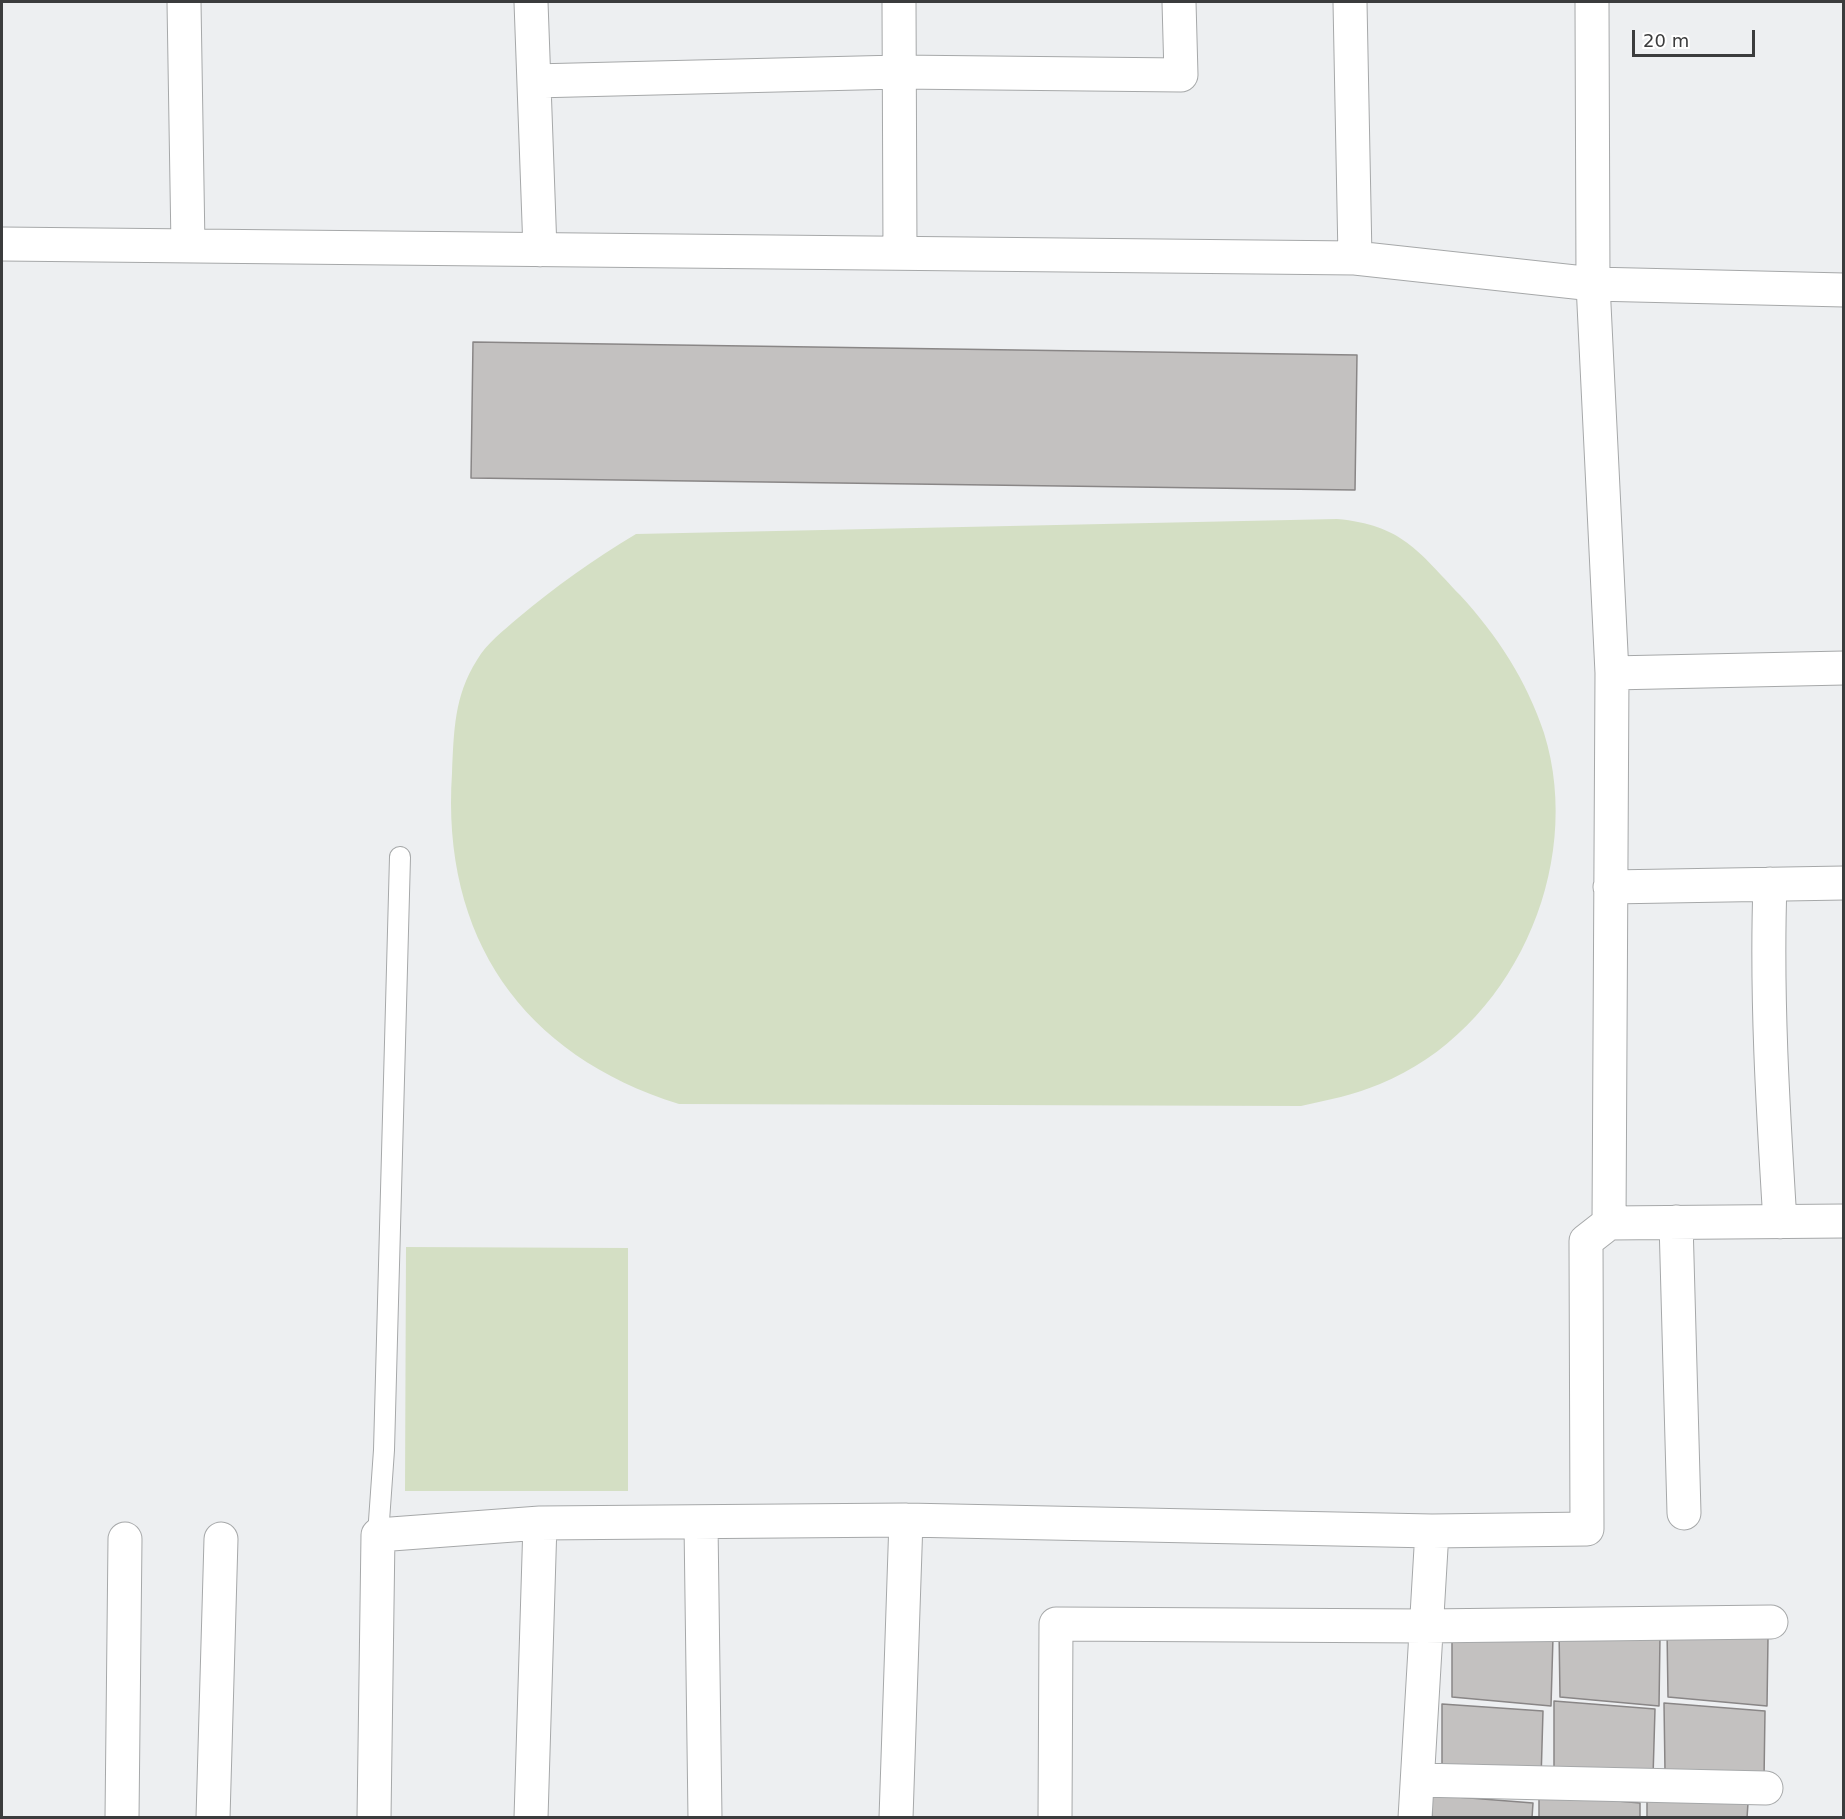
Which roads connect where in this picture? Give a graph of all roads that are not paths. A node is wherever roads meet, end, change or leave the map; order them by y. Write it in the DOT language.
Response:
graph roads {
  1 [pos="184,2"];
  2 [pos="531,2"];
  3 [pos="899,2"];
  4 [pos="1179,2"];
  5 [pos="1350,2"];
  6 [pos="1592,2"];
  7 [pos="899,72"];
  8 [pos="534,81"];
  9 [pos="2,244"];
  10 [pos="188,246"];
  11 [pos="540,250"];
  12 [pos="900,254"];
  13 [pos="1355,258"];
  14 [pos="1593,284"];
  15 [pos="1844,290"];
  16 [pos="1844,668"];
  17 [pos="1612,673"];
  18 [pos="400,857"];
  19 [pos="1844,883"];
  20 [pos="1770,884"];
  21 [pos="1610,887"];
  22 [pos="1844,1221"];
  23 [pos="1676,1222"];
  24 [pos="1780,1222"];
  25 [pos="1609,1223"];
  26 [pos="1684,1513"];
  27 [pos="906,1520"];
  28 [pos="540,1523"];
  29 [pos="701,1524"];
  30 [pos="1432,1531"];
  31 [pos="378,1535"];
  32 [pos="125,1539"];
  33 [pos="221,1539"];
  34 [pos="1772,1622"];
  35 [pos="1425,1626"];
  36 [pos="1418,1780"];
  37 [pos="1766,1788"];
  38 [pos="122,1818"];
  39 [pos="213,1818"];
  40 [pos="374,1818"];
  41 [pos="531,1818"];
  42 [pos="705,1818"];
  43 [pos="896,1818"];
  44 [pos="1055,1818"];
  45 [pos="1415,1818"];
  1 -- 10 [label="street"];
  2 -- 8 [label="street"];
  3 -- 7 [label="street"];
  4 -- 7 [label="street"];
  5 -- 13 [label="street"];
  6 -- 14 [label="street"];
  7 -- 8 [label="street"];
  7 -- 12 [label="street"];
  8 -- 11 [label="street"];
  9 -- 10 [label="street"];
  10 -- 11 [label="street"];
  11 -- 12 [label="street"];
  12 -- 13 [label="street"];
  13 -- 14 [label="street"];
  14 -- 15 [label="street"];
  14 -- 17 [label="street"];
  16 -- 17 [label="street"];
  17 -- 21 [label="street"];
  18 -- 31 [label="lane"];
  19 -- 20 [label="street"];
  20 -- 21 [label="street"];
  20 -- 24 [label="street"];
  21 -- 25 [label="street"];
  22 -- 24 [label="street"];
  23 -- 24 [label="street"];
  23 -- 25 [label="street"];
  23 -- 26 [label="street"];
  25 -- 30 [label="street"];
  27 -- 29 [label="street"];
  27 -- 30 [label="street"];
  27 -- 43 [label="street"];
  28 -- 29 [label="street"];
  28 -- 31 [label="street"];
  28 -- 41 [label="street"];
  29 -- 42 [label="street"];
  30 -- 35 [label="street"];
  31 -- 40 [label="street"];
  32 -- 38 [label="street"];
  33 -- 39 [label="street"];
  34 -- 35 [label="street"];
  35 -- 36 [label="street"];
  35 -- 44 [label="street"];
  36 -- 37 [label="street"];
  36 -- 45 [label="street"];
}
